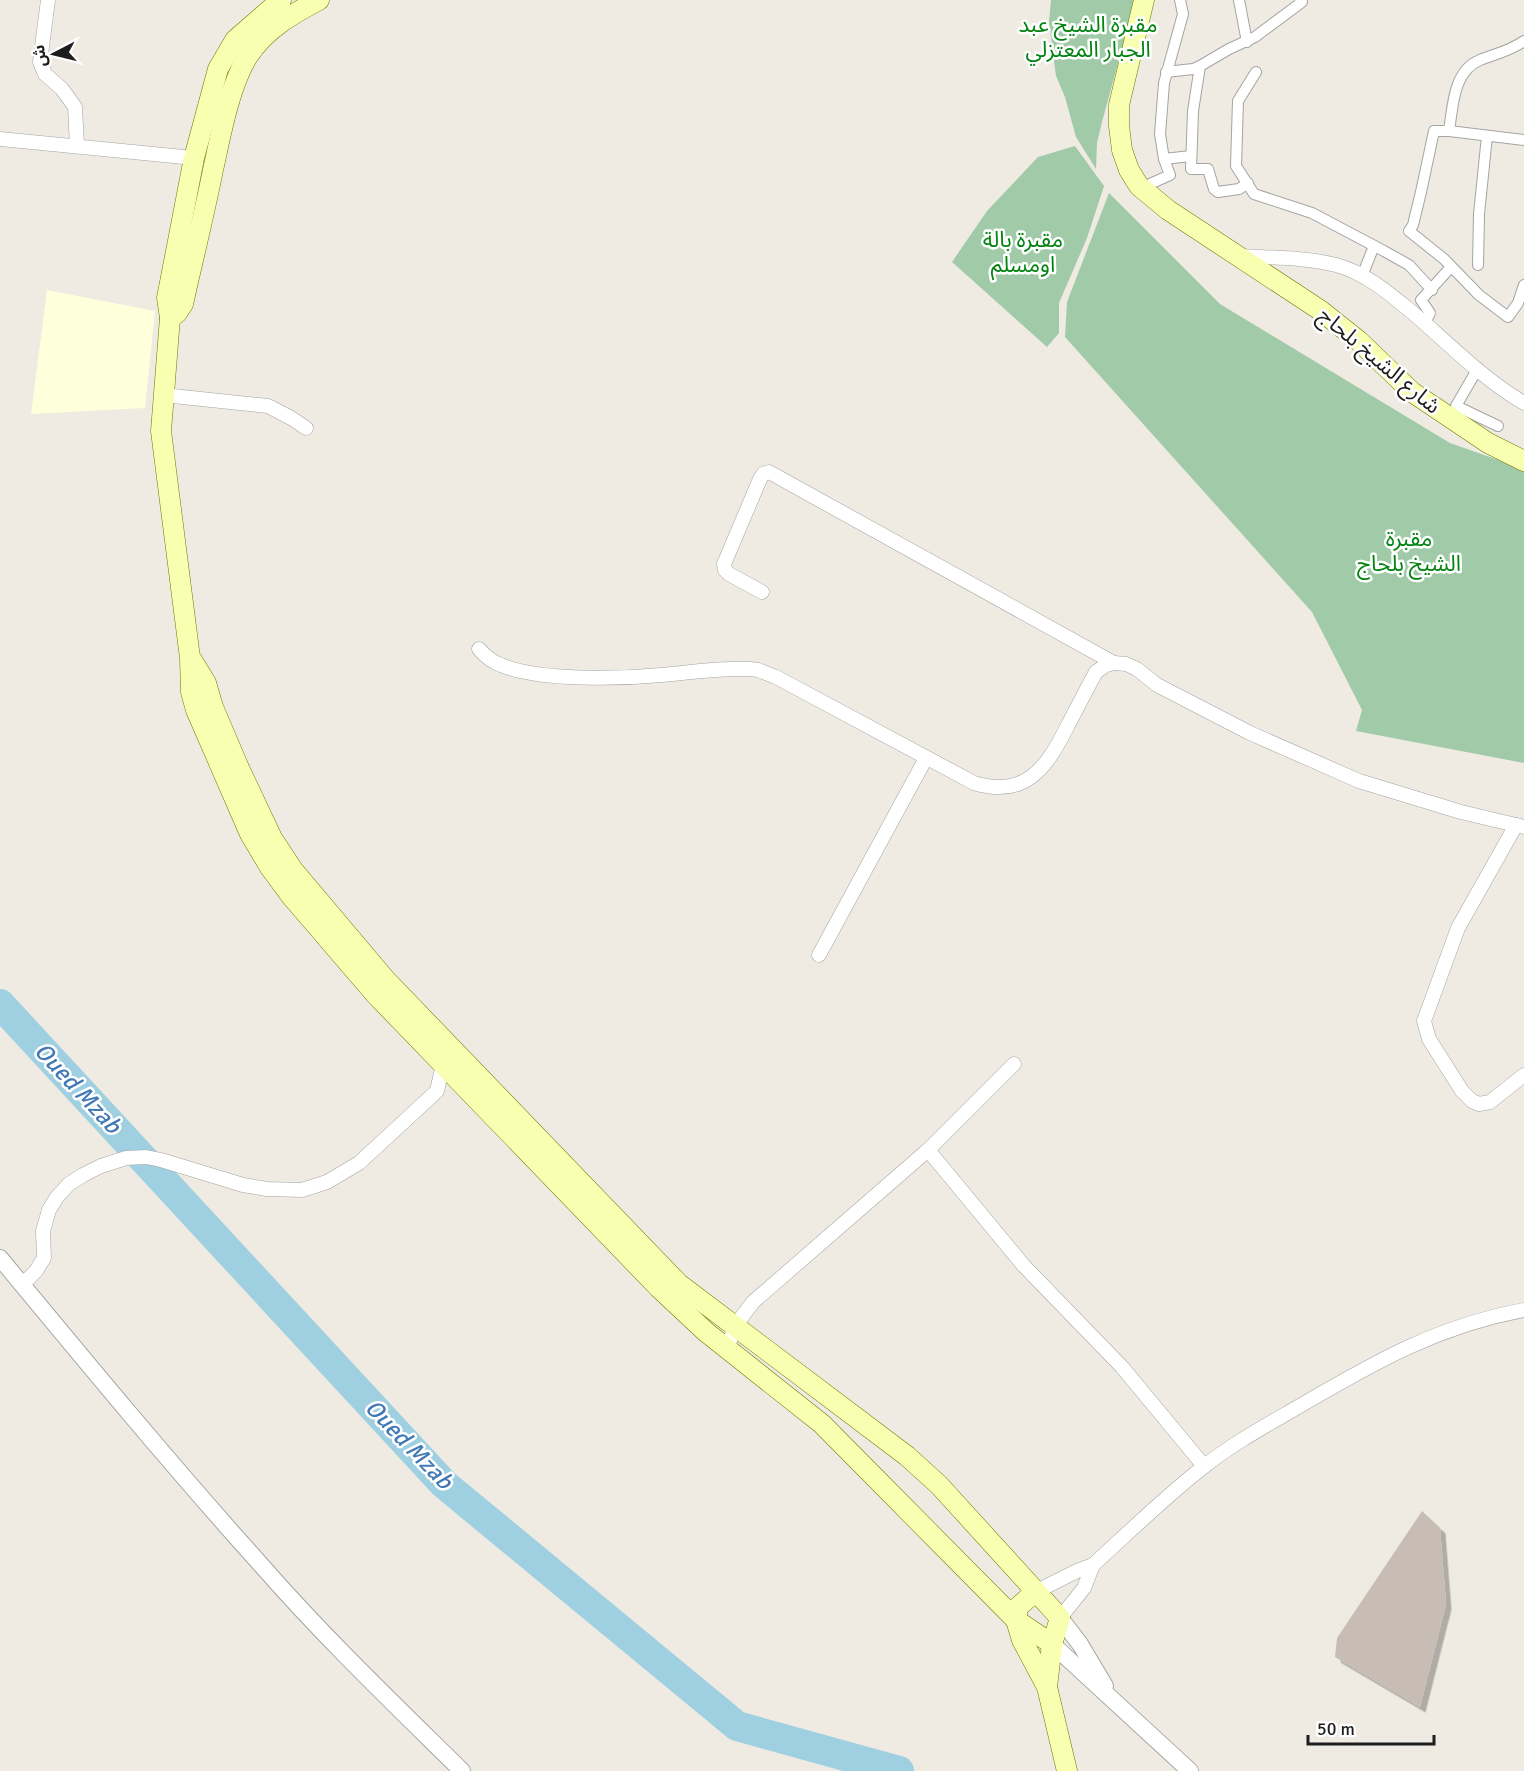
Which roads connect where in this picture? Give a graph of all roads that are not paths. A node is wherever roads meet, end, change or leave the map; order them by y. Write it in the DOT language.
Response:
graph roads {
  1 [pos="48,0"];
  2 [pos="281,0"];
  3 [pos="319,0"];
  4 [pos="1144,0"];
  5 [pos="1180,0"];
  6 [pos="1239,0"];
  7 [pos="1301,1"];
  8 [pos="295,6"];
  9 [pos="1524,41"];
  10 [pos="1247,42"];
  11 [pos="1200,66"];
  12 [pos="1166,72"];
  13 [pos="1256,72"];
  14 [pos="1449,130"];
  15 [pos="1487,136"];
  16 [pos="199,137"];
  17 [pos="0,139"];
  18 [pos="1524,140"];
  19 [pos="220,141"];
  20 [pos="77,147"];
  21 [pos="1191,156"];
  22 [pos="194,158"];
  23 [pos="1164,159"];
  24 [pos="1248,183"];
  25 [pos="1141,188"];
  26 [pos="1374,246"];
  27 [pos="1239,256"];
  28 [pos="1478,265"];
  29 [pos="1452,267"];
  30 [pos="1362,276"];
  31 [pos="1524,285"];
  32 [pos="1432,290"];
  33 [pos="170,318"];
  34 [pos="1425,323"];
  35 [pos="1478,368"];
  36 [pos="163,395"];
  37 [pos="1524,403"];
  38 [pos="1498,426"];
  39 [pos="306,428"];
  40 [pos="1524,461"];
  41 [pos="762,592"];
  42 [pos="479,649"];
  43 [pos="1114,663"];
  44 [pos="926,758"];
  45 [pos="1520,826"];
  46 [pos="819,955"];
  47 [pos="451,1061"];
  48 [pos="1014,1064"];
  49 [pos="469,1080"];
  50 [pos="1521,1082"];
  51 [pos="437,1091"];
  52 [pos="928,1150"];
  53 [pos="0,1258"];
  54 [pos="22,1285"];
  55 [pos="1524,1310"];
  56 [pos="735,1326"];
  57 [pos="727,1349"];
  58 [pos="839,1403"];
  59 [pos="822,1424"];
  60 [pos="1204,1466"];
  61 [pos="1093,1565"];
  62 [pos="1035,1592"];
  63 [pos="1060,1618"];
  64 [pos="1016,1620"];
  65 [pos="1052,1644"];
  66 [pos="1048,1694"];
  67 [pos="1114,1703"];
  68 [pos="462,1771"];
  69 [pos="1067,1771"];
  70 [pos="1190,1771"];
  1 -- 20 [label="street"];
  2 -- 16 [label="main road"];
  3 -- 8 [label="main road"];
  4 -- 25 [label="main road"];
  5 -- 12 [label="street"];
  6 -- 10 [label="street"];
  7 -- 10 [label="street"];
  8 -- 19 [label="main road"];
  9 -- 14 [label="street"];
  10 -- 11 [label="street"];
  11 -- 12 [label="street"];
  11 -- 21 [label="street"];
  12 -- 23 [label="street"];
  13 -- 24 [label="street"];
  14 -- 15 [label="street"];
  14 -- 29 [label="street"];
  15 -- 18 [label="street"];
  15 -- 28 [label="street"];
  16 -- 19 [label="main road"];
  16 -- 22 [label="main road"];
  17 -- 20 [label="street"];
  19 -- 33 [label="main road"];
  20 -- 22 [label="street"];
  21 -- 23 [label="street"];
  21 -- 24 [label="street"];
  22 -- 33 [label="main road"];
  23 -- 25 [label="street"];
  24 -- 26 [label="street"];
  25 -- 27 [label="main road, شارع الشيخ بلحاج"];
  26 -- 30 [label="street"];
  26 -- 32 [label="street"];
  27 -- 30 [label="street"];
  27 -- 40 [label="main road, شارع الشيخ بلحاج"];
  29 -- 31 [label="street"];
  29 -- 32 [label="street"];
  30 -- 34 [label="street"];
  32 -- 34 [label="street"];
  33 -- 36 [label="main road"];
  34 -- 35 [label="street"];
  35 -- 37 [label="street"];
  35 -- 38 [label="street"];
  36 -- 39 [label="street"];
  36 -- 47 [label="main road"];
  41 -- 43 [label="street"];
  42 -- 44 [label="street"];
  43 -- 44 [label="street"];
  43 -- 45 [label="street"];
  44 -- 46 [label="street"];
  45 -- 50 [label="street"];
  47 -- 49 [label="main road"];
  47 -- 51 [label="street"];
  48 -- 52 [label="street"];
  49 -- 51 [label="street"];
  49 -- 56 [label="main road"];
  49 -- 57 [label="main road"];
  51 -- 54 [label="street"];
  52 -- 56 [label="street"];
  52 -- 60 [label="street"];
  53 -- 54 [label="street"];
  54 -- 68 [label="street"];
  55 -- 60 [label="street"];
  56 -- 57 [label="street"];
  56 -- 58 [label="main road"];
  57 -- 59 [label="main road"];
  58 -- 59 [label="main road"];
  58 -- 62 [label="main road"];
  59 -- 64 [label="main road"];
  60 -- 61 [label="street"];
  61 -- 62 [label="street"];
  61 -- 63 [label="street"];
  62 -- 63 [label="main road"];
  62 -- 64 [label="main road"];
  63 -- 65 [label="main road"];
  63 -- 67 [label="street"];
  64 -- 65 [label="main road"];
  64 -- 66 [label="main road"];
  65 -- 66 [label="main road"];
  65 -- 67 [label="street"];
  66 -- 69 [label="main road"];
  67 -- 70 [label="street"];
}
